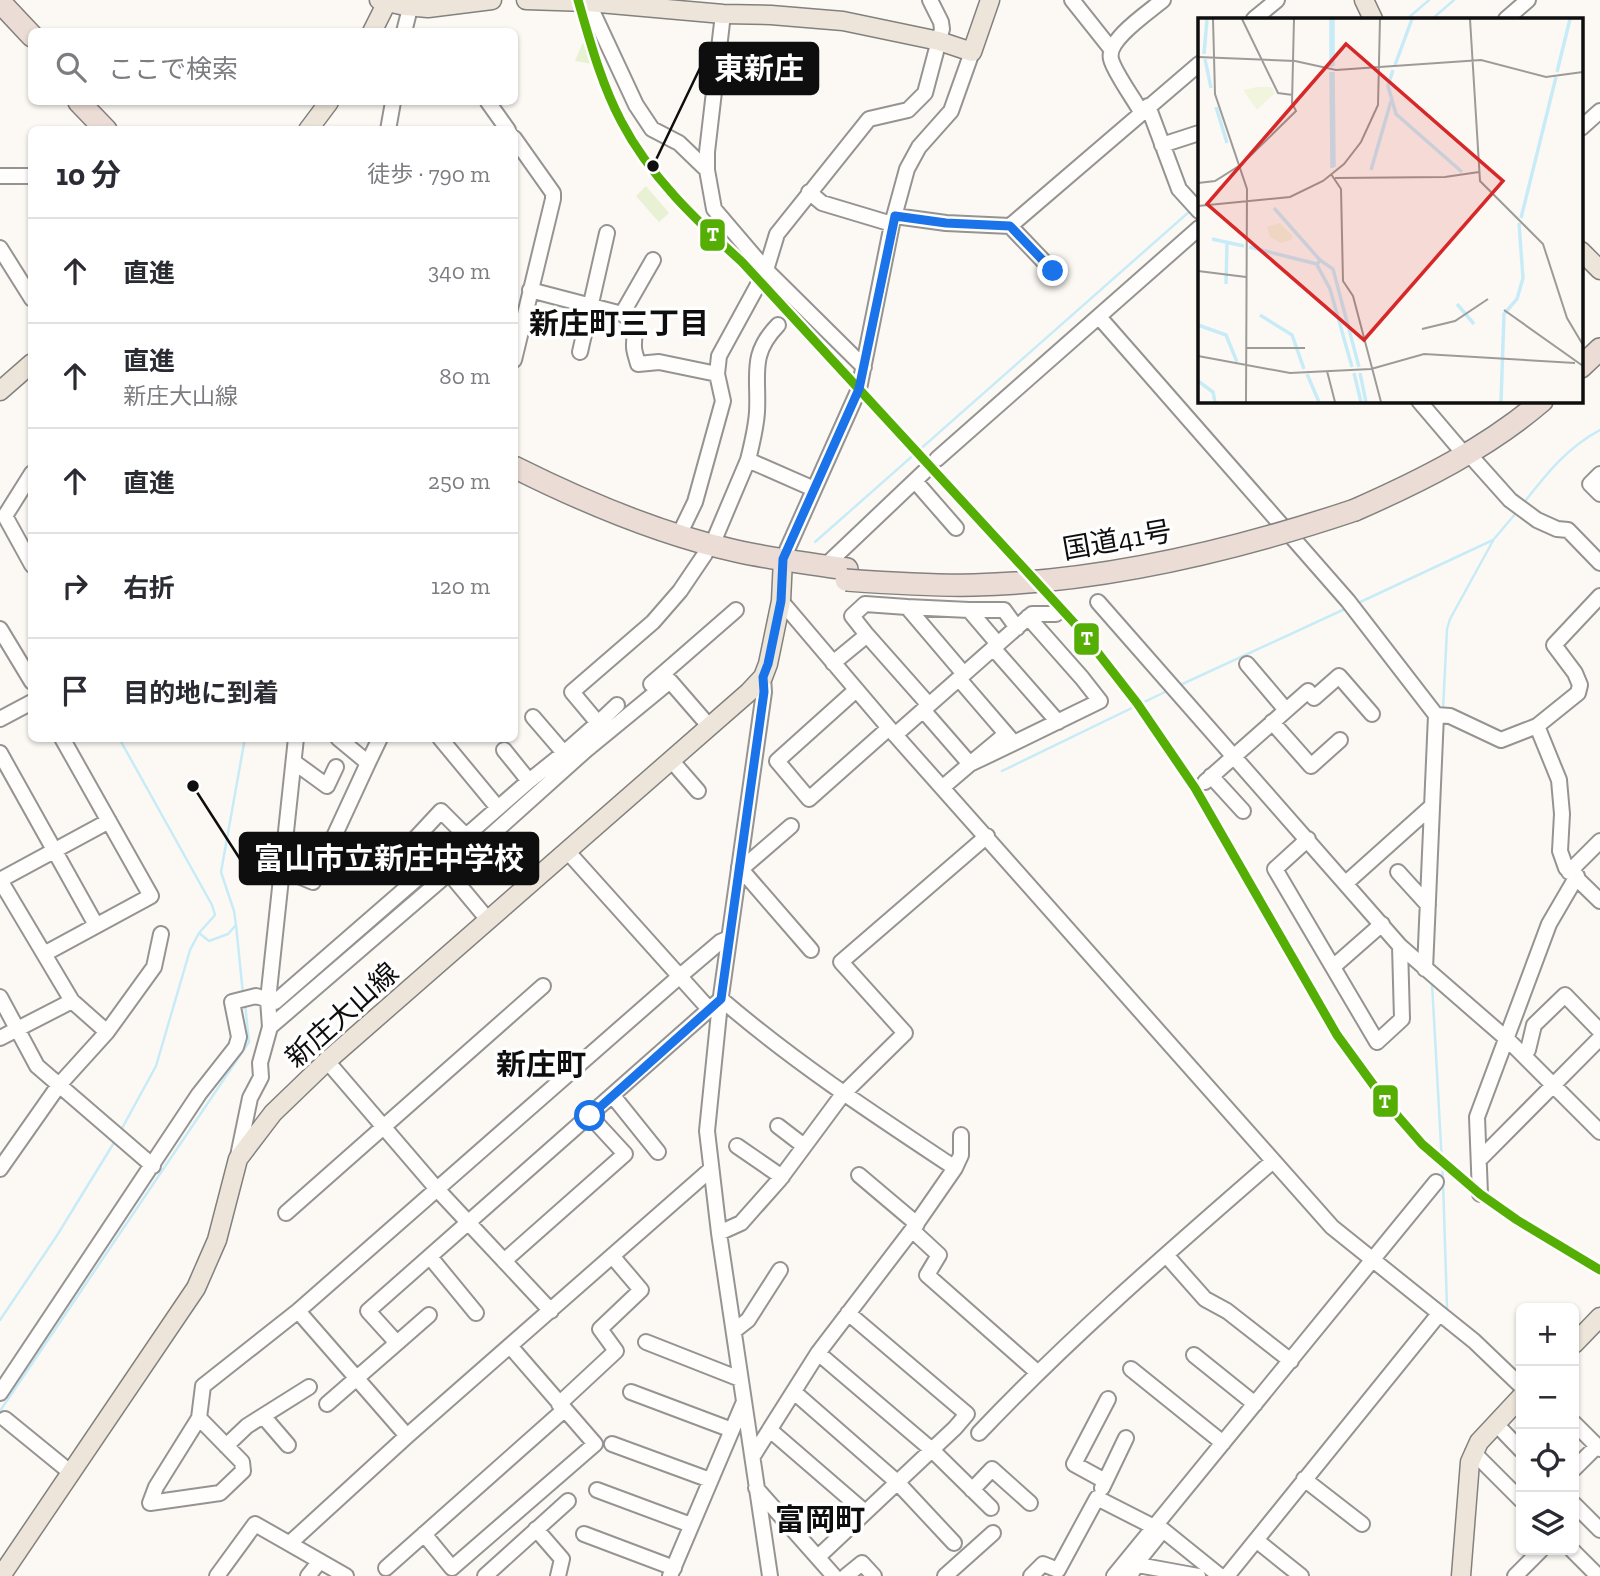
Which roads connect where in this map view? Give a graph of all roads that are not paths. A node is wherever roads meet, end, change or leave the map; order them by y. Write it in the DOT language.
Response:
graph roads {
  1 [pos="492,0"];
  2 [pos="526,0"];
  3 [pos="930,0"];
  4 [pos="990,0"];
  5 [pos="1072,0"];
  6 [pos="1163,0"];
  7 [pos="1276,0"];
  8 [pos="1364,0"];
  9 [pos="1528,0"];
  10 [pos="587,1"];
  11 [pos="1,2"];
  12 [pos="396,2"];
  13 [pos="723,14"];
  14 [pos="1258,18"];
  15 [pos="1373,18"];
  16 [pos="1507,18"];
  17 [pos="0,19"];
  18 [pos="375,28"];
  19 [pos="386,28"];
  20 [pos="403,28"];
  21 [pos="28,32"];
  22 [pos="939,41"];
  23 [pos="28,49"];
  24 [pos="1111,49"];
  25 [pos="972,51"];
  26 [pos="1198,65"];
  27 [pos="82,105"];
  28 [pos="98,105"];
  29 [pos="327,105"];
  30 [pos="341,105"];
  31 [pos="392,105"];
  32 [pos="490,105"];
  33 [pos="1145,109"];
  34 [pos="1600,111"];
  35 [pos="102,126"];
  36 [pos="118,126"];
  37 [pos="311,126"];
  38 [pos="326,126"];
  39 [pos="389,126"];
  40 [pos="505,126"];
  41 [pos="1582,127"];
  42 [pos="1198,133"];
  43 [pos="518,144"];
  44 [pos="1162,145"];
  45 [pos="707,170"];
  46 [pos="0,176"];
  47 [pos="28,176"];
  48 [pos="809,192"];
  49 [pos="1195,207"];
  50 [pos="894,220"];
  51 [pos="1010,226"];
  52 [pos="1198,229"];
  53 [pos="607,233"];
  54 [pos="0,248"];
  55 [pos="1582,252"];
  56 [pos="653,260"];
  57 [pos="766,270"];
  58 [pos="1600,270"];
  59 [pos="14,271"];
  60 [pos="1053,271"];
  61 [pos="0,277"];
  62 [pos="530,290"];
  63 [pos="28,293"];
  64 [pos="591,305"];
  65 [pos="622,314"];
  66 [pos="1100,318"];
  67 [pos="778,325"];
  68 [pos="1600,338"];
  69 [pos="518,342"];
  70 [pos="1600,349"];
  71 [pos="580,352"];
  72 [pos="1582,354"];
  73 [pos="28,366"];
  74 [pos="1582,366"];
  75 [pos="864,367"];
  76 [pos="717,374"];
  77 [pos="28,380"];
  78 [pos="0,391"];
  79 [pos="1420,402"];
  80 [pos="1527,402"];
  81 [pos="1541,402"];
  82 [pos="0,405"];
  83 [pos="1464,450"];
  84 [pos="748,460"];
  85 [pos="937,460"];
  86 [pos="518,469"];
  87 [pos="1600,474"];
  88 [pos="28,479"];
  89 [pos="518,481"];
  90 [pos="814,489"];
  91 [pos="1600,494"];
  92 [pos="956,528"];
  93 [pos="679,535"];
  94 [pos="708,550"];
  95 [pos="28,558"];
  96 [pos="1600,564"];
  97 [pos="782,566"];
  98 [pos="825,566"];
  99 [pos="847,575"];
  100 [pos="1600,596"];
  101 [pos="781,601"];
  102 [pos="1098,602"];
  103 [pos="907,607"];
  104 [pos="736,610"];
  105 [pos="969,610"];
  106 [pos="1056,614"];
  107 [pos="1028,617"];
  108 [pos="1017,628"];
  109 [pos="0,629"];
  110 [pos="867,635"];
  111 [pos="995,646"];
  112 [pos="833,663"];
  113 [pos="1247,664"];
  114 [pos="670,674"];
  115 [pos="28,675"];
  116 [pos="763,677"];
  117 [pos="961,677"];
  118 [pos="856,690"];
  119 [pos="28,704"];
  120 [pos="926,708"];
  121 [pos="1286,710"];
  122 [pos="1372,714"];
  123 [pos="1436,715"];
  124 [pos="533,717"];
  125 [pos="0,719"];
  126 [pos="1058,722"];
  127 [pos="1272,722"];
  128 [pos="598,723"];
  129 [pos="709,726"];
  130 [pos="1537,726"];
  131 [pos="892,731"];
  132 [pos="1010,738"];
  133 [pos="1340,740"];
  134 [pos="64,742"];
  135 [pos="296,742"];
  136 [pos="343,742"];
  137 [pos="378,742"];
  138 [pos="441,742"];
  139 [pos="755,750"];
  140 [pos="504,751"];
  141 [pos="0,753"];
  142 [pos="564,753"];
  143 [pos="1235,756"];
  144 [pos="671,760"];
  145 [pos="777,761"];
  146 [pos="294,762"];
  147 [pos="368,763"];
  148 [pos="970,764"];
  149 [pos="336,767"];
  150 [pos="529,781"];
  151 [pos="943,787"];
  152 [pos="698,791"];
  153 [pos="1432,806"];
  154 [pos="498,808"];
  155 [pos="1242,811"];
  156 [pos="109,821"];
  157 [pos="791,826"];
  158 [pos="466,836"];
  159 [pos="987,836"];
  160 [pos="1308,839"];
  161 [pos="1600,841"];
  162 [pos="55,849"];
  163 [pos="568,852"];
  164 [pos="739,867"];
  165 [pos="282,869"];
  166 [pos="387,869"];
  167 [pos="1398,872"];
  168 [pos="449,873"];
  169 [pos="1573,874"];
  170 [pos="0,880"];
  171 [pos="1346,883"];
  172 [pos="1600,901"];
  173 [pos="1428,905"];
  174 [pos="489,921"];
  175 [pos="1382,924"];
  176 [pos="96,925"];
  177 [pos="162,934"];
  178 [pos="729,938"];
  179 [pos="1401,946"];
  180 [pos="811,950"];
  181 [pos="44,954"];
  182 [pos="1333,967"];
  183 [pos="1425,970"];
  184 [pos="680,976"];
  185 [pos="543,986"];
  186 [pos="0,997"];
  187 [pos="262,998"];
  188 [pos="721,999"];
  189 [pos="72,1001"];
  190 [pos="709,1009"];
  191 [pos="270,1027"];
  192 [pos="18,1029"];
  193 [pos="1600,1031"];
  194 [pos="107,1032"];
  195 [pos="0,1038"];
  196 [pos="1600,1038"];
  197 [pos="1508,1040"];
  198 [pos="1523,1055"];
  199 [pos="327,1061"];
  200 [pos="60,1085"];
  201 [pos="1553,1085"];
  202 [pos="843,1094"];
  203 [pos="613,1096"];
  204 [pos="590,1116"];
  205 [pos="384,1126"];
  206 [pos="778,1126"];
  207 [pos="1600,1132"];
  208 [pos="961,1135"];
  209 [pos="737,1146"];
  210 [pos="804,1146"];
  211 [pos="658,1152"];
  212 [pos="237,1159"];
  213 [pos="1479,1160"];
  214 [pos="1273,1161"];
  215 [pos="1,1164"];
  216 [pos="153,1166"];
  217 [pos="955,1168"];
  218 [pos="710,1170"];
  219 [pos="859,1175"];
  220 [pos="782,1177"];
  221 [pos="1436,1182"];
  222 [pos="436,1188"];
  223 [pos="1480,1194"];
  224 [pos="286,1213"];
  225 [pos="468,1223"];
  226 [pos="914,1227"];
  227 [pos="719,1233"];
  228 [pos="1166,1255"];
  229 [pos="613,1256"];
  230 [pos="430,1257"];
  231 [pos="504,1261"];
  232 [pos="1373,1261"];
  233 [pos="779,1270"];
  234 [pos="298,1311"];
  235 [pos="551,1311"];
  236 [pos="476,1313"];
  237 [pos="848,1313"];
  238 [pos="1439,1314"];
  239 [pos="429,1315"];
  240 [pos="1600,1317"];
  241 [pos="734,1331"];
  242 [pos="1579,1339"];
  243 [pos="646,1342"];
  244 [pos="397,1343"];
  245 [pos="510,1346"];
  246 [pos="818,1353"];
  247 [pos="1194,1354"];
  248 [pos="1291,1361"];
  249 [pos="1131,1369"];
  250 [pos="1037,1373"];
  251 [pos="357,1378"];
  252 [pos="740,1379"];
  253 [pos="1516,1381"];
  254 [pos="309,1387"];
  255 [pos="631,1392"];
  256 [pos="794,1392"];
  257 [pos="0,1393"];
  258 [pos="1108,1399"];
  259 [pos="1516,1402"];
  260 [pos="744,1403"];
  261 [pos="327,1404"];
  262 [pos="1255,1404"];
  263 [pos="561,1407"];
  264 [pos="263,1416"];
  265 [pos="199,1418"];
  266 [pos="5,1419"];
  267 [pos="1496,1424"];
  268 [pos="1579,1428"];
  269 [pos="732,1430"];
  270 [pos="770,1430"];
  271 [pos="979,1433"];
  272 [pos="407,1436"];
  273 [pos="1126,1438"];
  274 [pos="1223,1443"];
  275 [pos="611,1444"];
  276 [pos="1516,1445"];
  277 [pos="226,1446"];
  278 [pos="288,1446"];
  279 [pos="1598,1448"];
  280 [pos="932,1450"];
  281 [pos="1473,1452"];
  282 [pos="753,1456"];
  283 [pos="1579,1465"];
  284 [pos="70,1472"];
  285 [pos="1304,1479"];
  286 [pos="709,1480"];
  287 [pos="897,1482"];
  288 [pos="1105,1482"];
  289 [pos="756,1488"];
  290 [pos="597,1490"];
  291 [pos="972,1490"];
  292 [pos="1516,1495"];
  293 [pos="1097,1498"];
  294 [pos="568,1501"];
  295 [pos="1030,1503"];
  296 [pos="991,1508"];
  297 [pos="1579,1509"];
  298 [pos="865,1512"];
  299 [pos="1362,1524"];
  300 [pos="691,1525"];
  301 [pos="1157,1527"];
  302 [pos="537,1530"];
  303 [pos="1600,1530"];
  304 [pos="993,1533"];
  305 [pos="424,1534"];
  306 [pos="584,1534"];
  307 [pos="1256,1540"];
  308 [pos="290,1543"];
  309 [pos="954,1543"];
  310 [pos="1536,1555"];
  311 [pos="1579,1555"];
  312 [pos="818,1557"];
  313 [pos="320,1561"];
  314 [pos="386,1568"];
  315 [pos="1597,1569"];
  316 [pos="1134,1571"];
  317 [pos="672,1572"];
  318 [pos="1,1576"];
  319 [pos="217,1576"];
  320 [pos="308,1576"];
  321 [pos="346,1576"];
  322 [pos="485,1576"];
  323 [pos="558,1576"];
  324 [pos="770,1576"];
  325 [pos="834,1576"];
  326 [pos="846,1576"];
  327 [pos="874,1576"];
  328 [pos="945,1576"];
  329 [pos="1031,1576"];
  330 [pos="1114,1576"];
  331 [pos="1198,1576"];
  332 [pos="1220,1576"];
  333 [pos="1227,1576"];
  334 [pos="1301,1576"];
  335 [pos="1461,1576"];
  336 [pos="1515,1576"];
  1 -- 12 [label="main road"];
  2 -- 10 [label="main road"];
  3 -- 22 [label="street"];
  4 -- 25 [label="main road"];
  5 -- 24 [label="street"];
  6 -- 24 [label="street"];
  7 -- 14 [label="street"];
  8 -- 15 [label="main road"];
  9 -- 16 [label="street"];
  10 -- 13 [label="main road"];
  10 -- 45 [label="street"];
  11 -- 21 [label="highway"];
  12 -- 18 [label="main road"];
  12 -- 19 [label="main road"];
  12 -- 20 [label="street"];
  13 -- 22 [label="main road"];
  13 -- 45 [label="street"];
  17 -- 23 [label="highway"];
  22 -- 25 [label="main road"];
  22 -- 48 [label="street"];
  24 -- 33 [label="street"];
  25 -- 50 [label="street"];
  26 -- 33 [label="street"];
  27 -- 35 [label="highway"];
  28 -- 36 [label="highway"];
  29 -- 37 [label="main road"];
  30 -- 38 [label="main road"];
  31 -- 39 [label="street"];
  32 -- 40 [label="street"];
  33 -- 44 [label="street"];
  33 -- 51 [label="street"];
  34 -- 41 [label="street"];
  42 -- 44 [label="street"];
  43 -- 62 [label="street"];
  44 -- 49 [label="street"];
  45 -- 57 [label="street"];
  46 -- 47 [label="street"];
  48 -- 50 [label="street"];
  48 -- 57 [label="street"];
  50 -- 51 [label="street"];
  50 -- 75 [label="street"];
  51 -- 60 [label="street"];
  52 -- 66 [label="street"];
  53 -- 64 [label="street"];
  54 -- 59 [label="street"];
  55 -- 58 [label="main road"];
  56 -- 65 [label="street"];
  57 -- 75 [label="street"];
  57 -- 76 [label="street"];
  59 -- 61 [label="street"];
  59 -- 63 [label="street"];
  62 -- 64 [label="street"];
  62 -- 69 [label="street"];
  64 -- 65 [label="street"];
  64 -- 71 [label="street"];
  65 -- 76 [label="street"];
  66 -- 85 [label="street"];
  66 -- 123 [label="street"];
  67 -- 84 [label="street"];
  68 -- 72 [label="highway"];
  70 -- 74 [label="highway"];
  73 -- 78 [label="main road"];
  75 -- 90 [label="street"];
  76 -- 93 [label="street"];
  77 -- 82 [label="main road"];
  79 -- 83 [label="street"];
  80 -- 83 [label="highway, 国道41号"];
  81 -- 83 [label="highway, 国道41号"];
  83 -- 96 [label="street"];
  83 -- 99 [label="highway, 国道41号, bridge"];
  84 -- 90 [label="street"];
  84 -- 94 [label="street"];
  86 -- 93 [label="highway, 国道41号"];
  87 -- 91 [label="street"];
  88 -- 95 [label="street"];
  89 -- 94 [label="highway, 国道41号"];
  90 -- 97 [label="street"];
  92 -- 98 [label="street"];
  93 -- 94 [label="highway, 国道41号"];
  94 -- 97 [label="highway, 国道41号"];
  94 -- 128 [label="street"];
  97 -- 98 [label="highway, 国道41号"];
  97 -- 99 [label="highway, 国道41号"];
  97 -- 101 [label="main road"];
  98 -- 99 [label="highway, 国道41号"];
  100 -- 130 [label="street"];
  101 -- 112 [label="street"];
  101 -- 116 [label="main road"];
  102 -- 143 [label="street"];
  103 -- 105 [label="street"];
  103 -- 110 [label="street"];
  103 -- 117 [label="street"];
  104 -- 114 [label="street"];
  105 -- 108 [label="street"];
  105 -- 111 [label="street"];
  106 -- 107 [label="street"];
  107 -- 108 [label="street"];
  107 -- 126 [label="street"];
  108 -- 111 [label="street"];
  109 -- 115 [label="street"];
  110 -- 112 [label="street"];
  110 -- 120 [label="street"];
  111 -- 117 [label="street"];
  111 -- 126 [label="street"];
  112 -- 118 [label="street"];
  113 -- 121 [label="street"];
  114 -- 128 [label="street"];
  114 -- 129 [label="street"];
  114 -- 168 [label="street"];
  116 -- 129 [label="main road, 新庄大山線"];
  116 -- 139 [label="street"];
  117 -- 120 [label="street"];
  117 -- 132 [label="street"];
  118 -- 131 [label="street"];
  118 -- 145 [label="street"];
  119 -- 125 [label="street"];
  120 -- 131 [label="street"];
  120 -- 148 [label="street"];
  121 -- 122 [label="street"];
  121 -- 127 [label="street"];
  123 -- 130 [label="street"];
  123 -- 153 [label="street"];
  124 -- 142 [label="street"];
  126 -- 132 [label="street"];
  127 -- 133 [label="street"];
  127 -- 143 [label="street"];
  128 -- 142 [label="street"];
  129 -- 144 [label="main road, 新庄大山線"];
  130 -- 169 [label="street"];
  131 -- 145 [label="street"];
  131 -- 151 [label="street"];
  132 -- 148 [label="street"];
  134 -- 156 [label="street"];
  135 -- 146 [label="street"];
  136 -- 147 [label="street"];
  137 -- 147 [label="street"];
  138 -- 154 [label="street"];
  139 -- 145 [label="street"];
  139 -- 164 [label="street"];
  140 -- 150 [label="street"];
  141 -- 162 [label="street"];
  142 -- 150 [label="street"];
  143 -- 155 [label="street"];
  143 -- 160 [label="street"];
  144 -- 152 [label="street"];
  144 -- 163 [label="main road, 新庄大山線"];
  146 -- 149 [label="street"];
  146 -- 165 [label="street"];
  147 -- 165 [label="street"];
  148 -- 151 [label="street"];
  150 -- 154 [label="street"];
  151 -- 159 [label="street"];
  153 -- 171 [label="street"];
  153 -- 173 [label="street"];
  154 -- 158 [label="street"];
  156 -- 162 [label="street"];
  156 -- 176 [label="street"];
  157 -- 164 [label="street"];
  158 -- 166 [label="street"];
  158 -- 187 [label="street"];
  159 -- 202 [label="street"];
  159 -- 214 [label="street"];
  160 -- 171 [label="street"];
  160 -- 182 [label="street"];
  161 -- 169 [label="street"];
  162 -- 170 [label="street"];
  162 -- 176 [label="street"];
  163 -- 174 [label="main road, 新庄大山線"];
  163 -- 184 [label="street"];
  164 -- 178 [label="street"];
  164 -- 180 [label="street"];
  165 -- 187 [label="street"];
  167 -- 173 [label="street"];
  168 -- 174 [label="street"];
  168 -- 191 [label="street"];
  169 -- 172 [label="street"];
  169 -- 197 [label="street"];
  170 -- 181 [label="street"];
  171 -- 175 [label="street"];
  173 -- 183 [label="street"];
  174 -- 199 [label="main road, 新庄大山線"];
  175 -- 179 [label="street"];
  175 -- 182 [label="street"];
  176 -- 181 [label="street"];
  177 -- 194 [label="street"];
  178 -- 184 [label="street"];
  178 -- 188 [label="street"];
  179 -- 182 [label="street"];
  179 -- 183 [label="street"];
  181 -- 189 [label="street"];
  183 -- 197 [label="street"];
  184 -- 190 [label="street"];
  184 -- 222 [label="street"];
  185 -- 205 [label="street"];
  186 -- 192 [label="street"];
  187 -- 191 [label="street"];
  187 -- 216 [label="street"];
  188 -- 190 [label="street"];
  188 -- 202 [label="street"];
  188 -- 218 [label="street"];
  189 -- 192 [label="street"];
  189 -- 194 [label="street"];
  190 -- 203 [label="street"];
  191 -- 212 [label="street"];
  192 -- 195 [label="street"];
  192 -- 200 [label="street"];
  193 -- 198 [label="street"];
  194 -- 200 [label="street"];
  196 -- 201 [label="street"];
  197 -- 198 [label="street"];
  197 -- 213 [label="street"];
  198 -- 201 [label="street"];
  199 -- 205 [label="street"];
  199 -- 212 [label="main road, 新庄大山線"];
  200 -- 215 [label="street"];
  200 -- 216 [label="street"];
  201 -- 207 [label="street"];
  201 -- 213 [label="street"];
  202 -- 210 [label="street"];
  202 -- 217 [label="street"];
  203 -- 204 [label="street"];
  203 -- 211 [label="street"];
  204 -- 225 [label="street"];
  204 -- 231 [label="street"];
  205 -- 222 [label="street"];
  205 -- 224 [label="street"];
  206 -- 210 [label="street"];
  208 -- 217 [label="street"];
  209 -- 220 [label="street"];
  210 -- 220 [label="street"];
  212 -- 284 [label="main road, 新庄大山線"];
  213 -- 223 [label="street"];
  214 -- 228 [label="street"];
  214 -- 232 [label="street"];
  216 -- 257 [label="street"];
  217 -- 226 [label="street"];
  218 -- 227 [label="street"];
  218 -- 229 [label="street"];
  219 -- 226 [label="street"];
  220 -- 227 [label="street"];
  221 -- 232 [label="street"];
  222 -- 225 [label="street"];
  222 -- 234 [label="street"];
  225 -- 230 [label="street"];
  225 -- 231 [label="street"];
  226 -- 237 [label="street"];
  226 -- 250 [label="street"];
  227 -- 241 [label="street"];
  228 -- 248 [label="street"];
  228 -- 250 [label="street"];
  229 -- 235 [label="street"];
  229 -- 263 [label="street"];
  230 -- 236 [label="street"];
  230 -- 244 [label="street"];
  231 -- 235 [label="street"];
  232 -- 238 [label="street"];
  232 -- 248 [label="street"];
  233 -- 241 [label="street"];
  234 -- 251 [label="street"];
  234 -- 265 [label="street"];
  235 -- 245 [label="street"];
  237 -- 246 [label="street"];
  237 -- 280 [label="street"];
  238 -- 253 [label="street"];
  238 -- 285 [label="street"];
  239 -- 244 [label="street"];
  240 -- 242 [label="main road"];
  241 -- 252 [label="street"];
  243 -- 252 [label="street"];
  244 -- 251 [label="street"];
  245 -- 263 [label="street"];
  245 -- 272 [label="street"];
  246 -- 256 [label="street"];
  246 -- 280 [label="street"];
  247 -- 262 [label="street"];
  248 -- 262 [label="street"];
  249 -- 274 [label="street"];
  250 -- 271 [label="street"];
  251 -- 261 [label="street"];
  251 -- 272 [label="street"];
  252 -- 260 [label="street"];
  254 -- 264 [label="street"];
  255 -- 269 [label="street"];
  256 -- 270 [label="street"];
  256 -- 287 [label="street"];
  258 -- 288 [label="street"];
  259 -- 267 [label="main road"];
  260 -- 269 [label="street"];
  260 -- 282 [label="street"];
  262 -- 274 [label="street"];
  263 -- 305 [label="street"];
  263 -- 305 [label="street"];
  264 -- 277 [label="street"];
  264 -- 278 [label="street"];
  265 -- 277 [label="street"];
  265 -- 277 [label="street"];
  266 -- 284 [label="street"];
  267 -- 276 [label="street"];
  267 -- 281 [label="main road"];
  268 -- 279 [label="street"];
  269 -- 286 [label="street"];
  270 -- 282 [label="street"];
  270 -- 298 [label="street"];
  272 -- 308 [label="street"];
  273 -- 288 [label="street"];
  274 -- 301 [label="street"];
  275 -- 286 [label="street"];
  279 -- 283 [label="street"];
  280 -- 287 [label="street"];
  280 -- 291 [label="street"];
  281 -- 292 [label="street"];
  281 -- 335 [label="main road"];
  282 -- 289 [label="street"];
  284 -- 318 [label="main road, 新庄大山線"];
  285 -- 299 [label="street"];
  285 -- 307 [label="street"];
  286 -- 300 [label="street"];
  287 -- 298 [label="street"];
  287 -- 309 [label="street"];
  288 -- 293 [label="street"];
  289 -- 312 [label="street"];
  289 -- 324 [label="street"];
  290 -- 300 [label="street"];
  291 -- 295 [label="street"];
  291 -- 296 [label="street"];
  293 -- 301 [label="street"];
  293 -- 329 [label="street"];
  294 -- 302 [label="street"];
  297 -- 303 [label="street"];
  298 -- 312 [label="street"];
  300 -- 317 [label="street"];
  301 -- 316 [label="street"];
  301 -- 330 [label="street"];
  301 -- 332 [label="street"];
  302 -- 322 [label="street"];
  302 -- 323 [label="street"];
  304 -- 328 [label="street"];
  305 -- 314 [label="street"];
  306 -- 317 [label="street"];
  307 -- 333 [label="street"];
  307 -- 334 [label="street"];
  308 -- 313 [label="street"];
  308 -- 319 [label="street"];
  310 -- 336 [label="street"];
  311 -- 315 [label="street"];
  312 -- 325 [label="street"];
  313 -- 320 [label="street"];
  313 -- 321 [label="street"];
  316 -- 331 [label="street"];
  326 -- 327 [label="street"];
}
